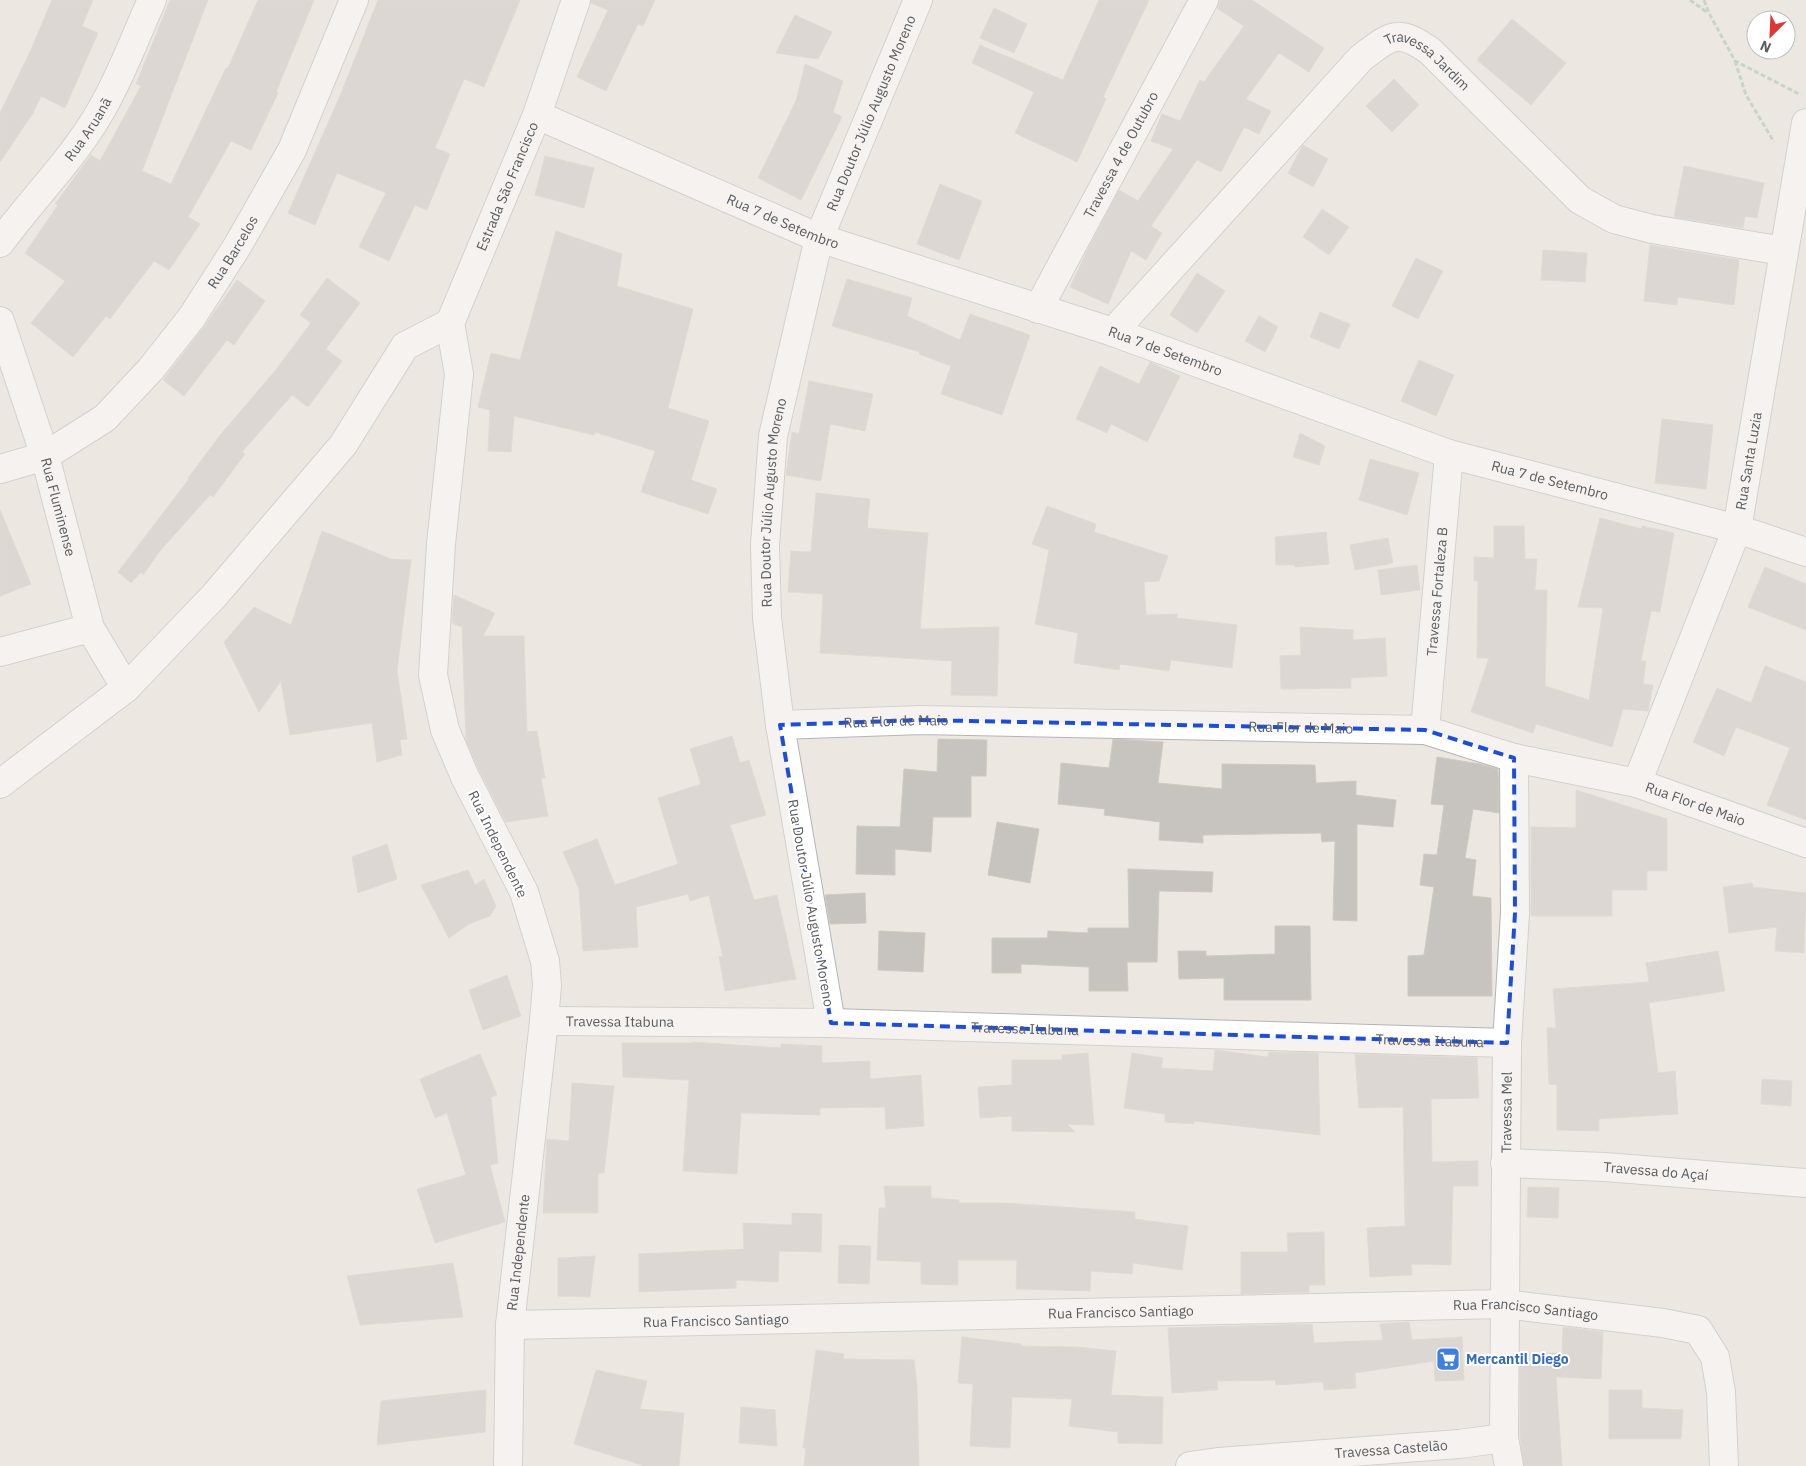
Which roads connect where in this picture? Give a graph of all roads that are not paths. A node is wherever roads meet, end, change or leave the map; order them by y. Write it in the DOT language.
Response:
graph roads {
  1 [pos="152,0"];
  2 [pos="354,0"];
  3 [pos="576,0"];
  4 [pos="918,0"];
  5 [pos="1204,0"];
  6 [pos="537,115"];
  7 [pos="1806,123"];
  8 [pos="819,238"];
  9 [pos="0,243"];
  10 [pos="1782,251"];
  11 [pos="1038,309"];
  12 [pos="0,320"];
  13 [pos="450,323"];
  14 [pos="1113,332"];
  15 [pos="1449,454"];
  16 [pos="45,456"];
  17 [pos="0,470"];
  18 [pos="1737,529"];
  19 [pos="1806,552"];
  20 [pos="90,628"];
  21 [pos="0,652"];
  22 [pos="126,688"];
  23 [pos="780,725"];
  24 [pos="1425,730"];
  25 [pos="1514,758"];
  26 [pos="1637,783"];
  27 [pos="0,784"];
  28 [pos="1806,844"];
  29 [pos="544,1021"];
  30 [pos="831,1023"];
  31 [pos="1507,1042"];
  32 [pos="1505,1163"];
  33 [pos="1806,1183"];
  34 [pos="1504,1304"];
  35 [pos="510,1325"];
  36 [pos="1504,1438"];
  37 [pos="508,1466"];
  38 [pos="1190,1466"];
  39 [pos="1509,1466"];
  40 [pos="1724,1466"];
  1 -- 9 [label="street, Rua Aruanã"];
  2 -- 16 [label="street, Rua Barcelos"];
  3 -- 6 [label="street, Estrada São Francisco"];
  4 -- 8 [label="street, Rua Doutor Júlio Augusto Moreno"];
  5 -- 11 [label="street, Travessa 4 de Outubro"];
  6 -- 8 [label="street, Rua 7 de Setembro"];
  6 -- 13 [label="street, Estrada São Francisco"];
  7 -- 10 [label="street, Rua Santa Luzia"];
  8 -- 11 [label="street, Rua 7 de Setembro"];
  8 -- 23 [label="street, Rua Doutor Júlio Augusto Moreno"];
  10 -- 14 [label="street, Travessa Jardim"];
  10 -- 18 [label="street, Rua Santa Luzia"];
  11 -- 14 [label="street, Rua 7 de Setembro"];
  12 -- 16 [label="street, Rua Fluminense"];
  13 -- 22 [label="street"];
  13 -- 29 [label="street, Rua Independente"];
  14 -- 15 [label="street, Rua 7 de Setembro"];
  15 -- 18 [label="street, Rua 7 de Setembro"];
  15 -- 24 [label="street, Travessa Fortaleza B"];
  16 -- 17 [label="street, Rua Barcelos"];
  16 -- 20 [label="street, Rua Fluminense"];
  18 -- 19 [label="street, Rua 7 de Setembro"];
  18 -- 26 [label="street, Rua Santa Luzia"];
  20 -- 21 [label="street"];
  20 -- 22 [label="street, Rua Fluminense"];
  22 -- 27 [label="street"];
  23 -- 24 [label="street, Rua Flor de Maio"];
  23 -- 30 [label="street, Rua Doutor Júlio Augusto Moreno"];
  24 -- 25 [label="street, Rua Flor de Maio"];
  25 -- 26 [label="street, Rua Flor de Maio"];
  25 -- 31 [label="street, Travessa Mel"];
  26 -- 28 [label="street, Rua Flor de Maio"];
  29 -- 30 [label="street, Travessa Itabuna"];
  29 -- 35 [label="street, Rua Independente"];
  30 -- 31 [label="street, Travessa Itabuna"];
  31 -- 32 [label="street, Travessa Mel"];
  32 -- 33 [label="street, Travessa do Açaí"];
  32 -- 34 [label="street, Travessa Mel"];
  34 -- 35 [label="street, Rua Francisco Santiago"];
  34 -- 36 [label="street, Travessa Mel"];
  34 -- 40 [label="street, Rua Francisco Santiago"];
  35 -- 37 [label="street, Rua Independente"];
  36 -- 38 [label="street, Travessa Castelão"];
  36 -- 39 [label="street, Travessa Mel"];
}
